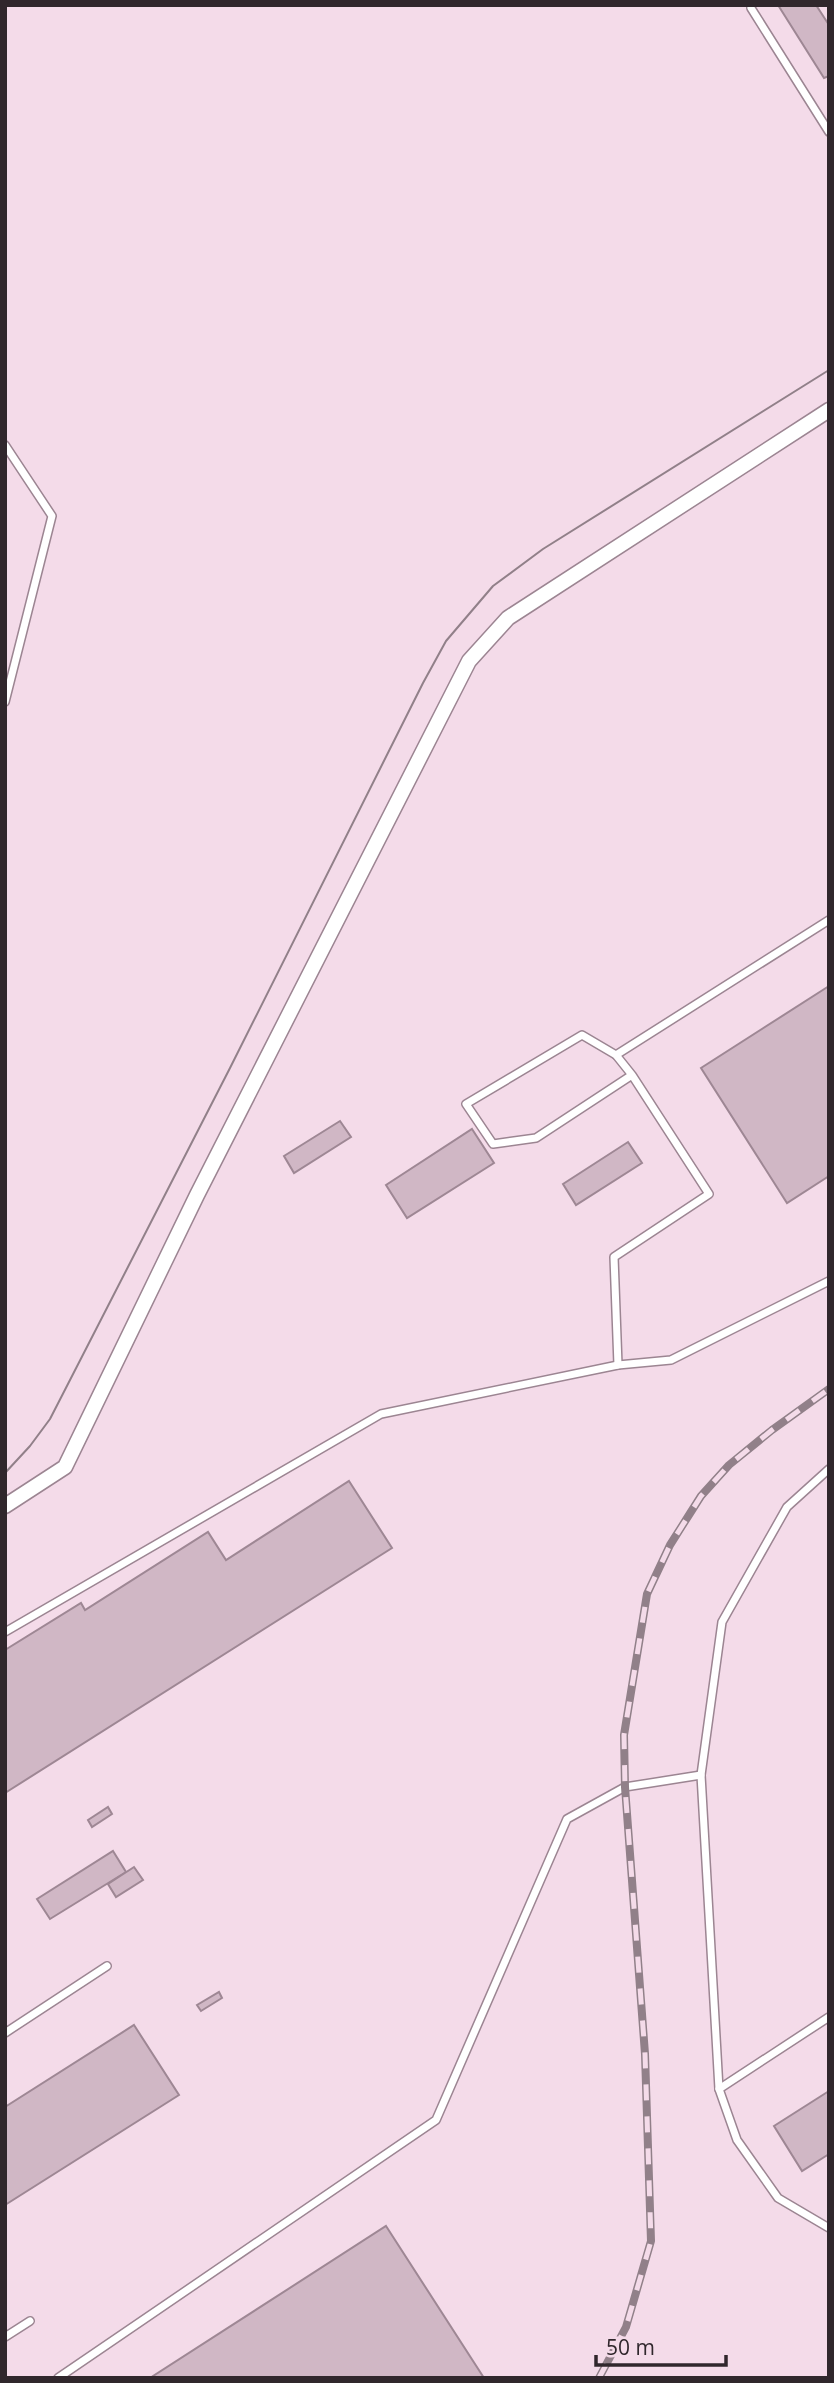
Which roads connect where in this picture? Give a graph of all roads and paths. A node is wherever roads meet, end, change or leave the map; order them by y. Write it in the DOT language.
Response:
graph roads {
  1 [pos="751,8"];
  2 [pos="829,132"];
  3 [pos="829,410"];
  4 [pos="5,445"];
  5 [pos="5,702"];
  6 [pos="829,920"];
  7 [pos="616,1055"];
  8 [pos="632,1075"];
  9 [pos="829,1280"];
  10 [pos="618,1365"];
  11 [pos="829,1469"];
  12 [pos="5,1506"];
  13 [pos="5,1632"];
  14 [pos="701,1775"];
  15 [pos="107,1966"];
  16 [pos="829,2018"];
  17 [pos="5,2033"];
  18 [pos="719,2089"];
  19 [pos="829,2228"];
  20 [pos="30,2321"];
  21 [pos="5,2337"];
  22 [pos="58,2378"];
  1 -- 2 [label="lane"];
  3 -- 12 [label="street"];
  4 -- 5 [label="lane"];
  6 -- 7 [label="lane"];
  7 -- 8 [label="lane"];
  7 -- 8 [label="lane"];
  8 -- 10 [label="lane"];
  9 -- 10 [label="lane"];
  10 -- 13 [label="lane"];
  11 -- 14 [label="lane"];
  14 -- 18 [label="lane"];
  14 -- 22 [label="lane"];
  15 -- 17 [label="lane"];
  16 -- 18 [label="lane"];
  18 -- 19 [label="lane"];
  20 -- 21 [label="lane"];
}
